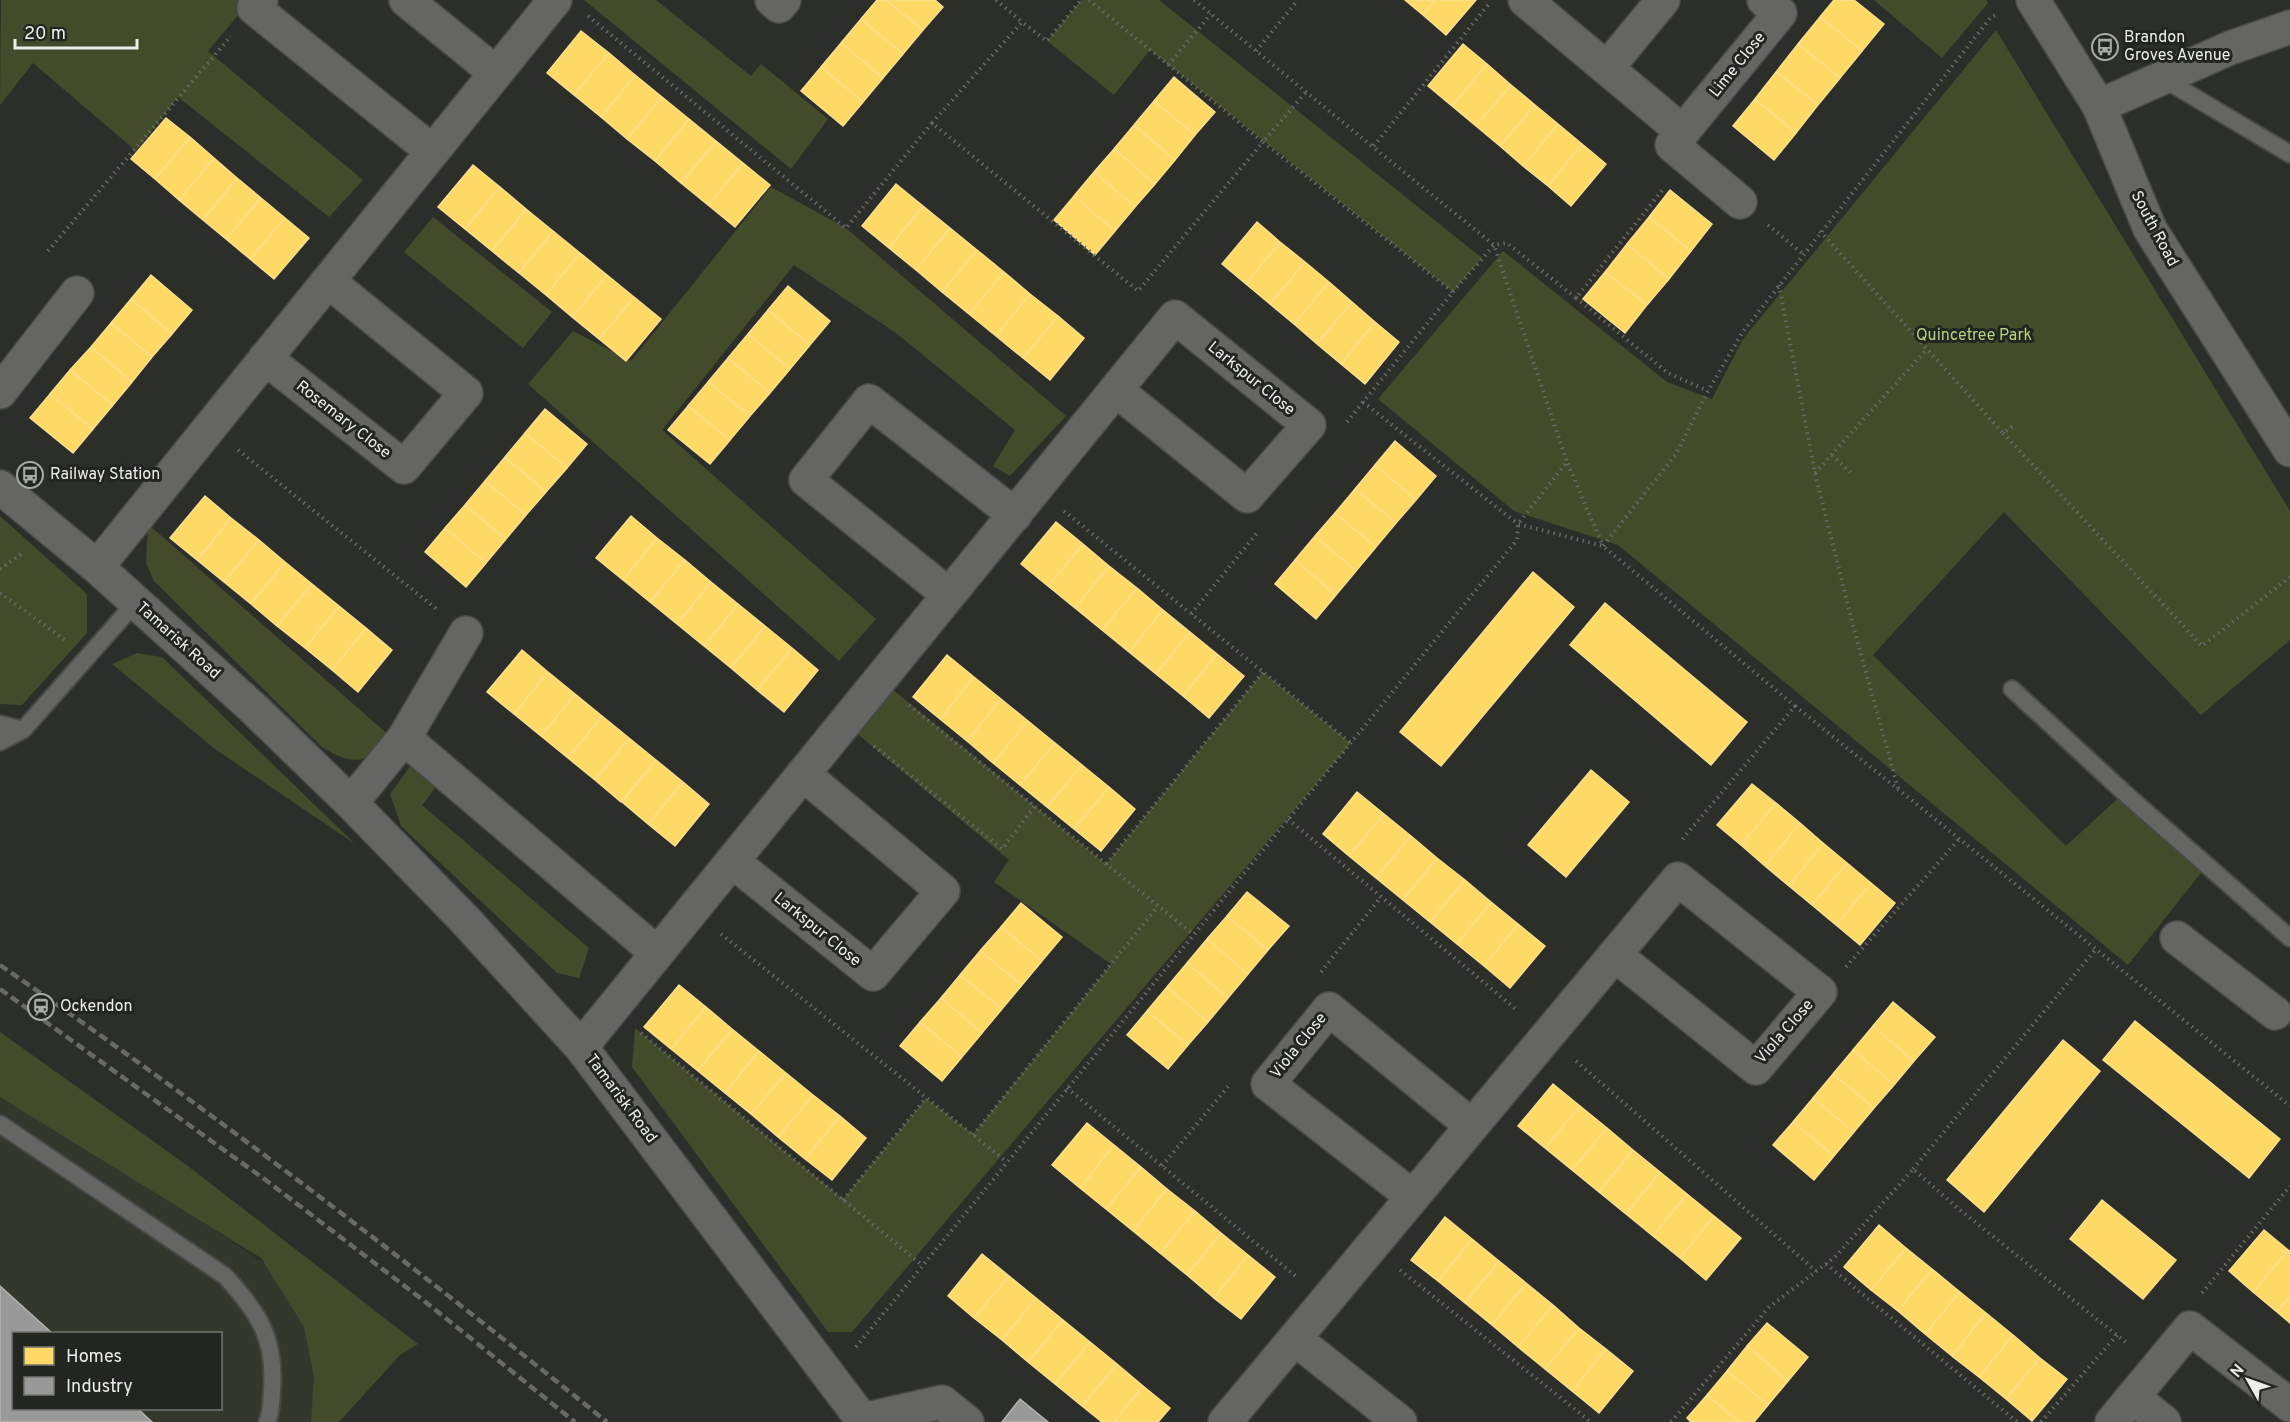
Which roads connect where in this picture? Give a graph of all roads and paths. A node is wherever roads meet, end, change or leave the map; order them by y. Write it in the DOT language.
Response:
graph roads {
  1 [pos="406,0"];
  2 [pos="772,0"];
  3 [pos="784,0"];
  4 [pos="996,0"];
  5 [pos="1082,0"];
  6 [pos="1089,0"];
  7 [pos="1194,0"];
  8 [pos="1298,0"];
  9 [pos="1492,0"];
  10 [pos="1525,0"];
  11 [pos="1664,0"];
  12 [pos="1764,0"];
  13 [pos="2033,0"];
  14 [pos="258,4"];
  15 [pos="568,5"];
  16 [pos="1211,14"];
  17 [pos="1022,22"];
  18 [pos="2290,27"];
  19 [pos="1256,51"];
  20 [pos="1168,65"];
  21 [pos="1606,68"];
  22 [pos="496,73"];
  23 [pos="2162,78"];
  24 [pos="1306,92"];
  25 [pos="2099,106"];
  26 [pos="932,123"];
  27 [pos="1263,142"];
  28 [pos="1686,145"];
  29 [pos="1373,147"];
  30 [pos="432,152"];
  31 [pos="2290,154"];
  32 [pos="1740,202"];
  33 [pos="1820,231"];
  34 [pos="1494,245"];
  35 [pos="48,251"];
  36 [pos="1803,254"];
  37 [pos="328,281"];
  38 [pos="1779,284"];
  39 [pos="1453,292"];
  40 [pos="77,293"];
  41 [pos="1576,298"];
  42 [pos="1927,348"];
  43 [pos="265,358"];
  44 [pos="1116,390"];
  45 [pos="1708,391"];
  46 [pos="0,392"];
  47 [pos="2015,425"];
  48 [pos="210,427"];
  49 [pos="2004,433"];
  50 [pos="2290,450"];
  51 [pos="1832,455"];
  52 [pos="1567,462"];
  53 [pos="1815,473"];
  54 [pos="1852,474"];
  55 [pos="0,487"];
  56 [pos="1060,508"];
  57 [pos="1015,515"];
  58 [pos="1518,524"];
  59 [pos="1603,546"];
  60 [pos="97,567"];
  61 [pos="2290,576"];
  62 [pos="0,593"];
  63 [pos="949,595"];
  64 [pos="135,603"];
  65 [pos="466,633"];
  66 [pos="88,657"];
  67 [pos="1263,672"];
  68 [pos="2013,688"];
  69 [pos="905,701"];
  70 [pos="1795,705"];
  71 [pos="0,724"];
  72 [pos="23,730"];
  73 [pos="404,738"];
  74 [pos="0,742"];
  75 [pos="1351,743"];
  76 [pos="871,744"];
  77 [pos="803,774"];
  78 [pos="1898,790"];
  79 [pos="351,802"];
  80 [pos="1035,806"];
  81 [pos="1288,819"];
  82 [pos="1960,838"];
  83 [pos="1677,845"];
  84 [pos="732,861"];
  85 [pos="1106,864"];
  86 [pos="1158,906"];
  87 [pos="715,930"];
  88 [pos="1193,934"];
  89 [pos="2290,938"];
  90 [pos="2177,939"];
  91 [pos="2096,949"];
  92 [pos="657,953"];
  93 [pos="1615,955"];
  94 [pos="1820,992"];
  95 [pos="2285,1011"];
  96 [pos="635,1028"];
  97 [pos="1548,1036"];
  98 [pos="581,1047"];
  99 [pos="1237,1076"];
  100 [pos="1067,1088"];
  101 [pos="926,1098"];
  102 [pos="2290,1106"];
  103 [pos="0,1124"];
  104 [pos="1472,1126"];
  105 [pos="972,1134"];
  106 [pos="1007,1162"];
  107 [pos="1162,1166"];
  108 [pos="1913,1169"];
  109 [pos="2290,1186"];
  110 [pos="1413,1197"];
  111 [pos="843,1200"];
  112 [pos="1371,1247"];
  113 [pos="1826,1264"];
  114 [pos="922,1265"];
  115 [pos="1816,1271"];
  116 [pos="1326,1302"];
  117 [pos="2190,1328"];
  118 [pos="2117,1335"];
  119 [pos="1295,1339"];
  120 [pos="2157,1367"];
  121 [pos="831,1378"];
  122 [pos="2133,1397"];
  123 [pos="2290,1405"];
  124 [pos="1234,1419"];
  125 [pos="863,1421"];
  126 [pos="267,1422"];
  127 [pos="967,1422"];
  128 [pos="1400,1422"];
  129 [pos="1591,1422"];
  130 [pos="1671,1422"];
  131 [pos="2017,1422"];
  132 [pos="2041,1422"];
  133 [pos="2112,1422"];
  134 [pos="2164,1422"];
  1 -- 22 [label="street"];
  2 -- 3 [label="street"];
  4 -- 17 [label="path"];
  5 -- 17 [label="path"];
  6 -- 20 [label="path"];
  7 -- 16 [label="path"];
  8 -- 19 [label="path"];
  9 -- 29 [label="path"];
  10 -- 21 [label="street"];
  11 -- 21 [label="street"];
  12 -- 28 [label="street, Lime Close"];
  13 -- 25 [label="street, South Road"];
  13 -- 33 [label="path"];
  14 -- 30 [label="street"];
  14 -- 35 [label="path"];
  15 -- 22 [label="street"];
  15 -- 26 [label="path"];
  16 -- 19 [label="path"];
  16 -- 20 [label="path"];
  17 -- 26 [label="path"];
  18 -- 23 [label="street"];
  19 -- 24 [label="path"];
  20 -- 27 [label="path"];
  21 -- 28 [label="street"];
  22 -- 30 [label="street"];
  23 -- 25 [label="street"];
  23 -- 31 [label="lane"];
  24 -- 27 [label="path"];
  24 -- 29 [label="path"];
  25 -- 50 [label="street, South Road"];
  26 -- 27 [label="path"];
  27 -- 39 [label="path"];
  28 -- 32 [label="street"];
  28 -- 41 [label="path"];
  29 -- 34 [label="path"];
  30 -- 37 [label="street"];
  32 -- 36 [label="path"];
  33 -- 36 [label="path"];
  33 -- 42 [label="path"];
  34 -- 39 [label="path"];
  34 -- 41 [label="path"];
  34 -- 52 [label="path"];
  36 -- 38 [label="path"];
  37 -- 43 [label="street"];
  37 -- 43 [label="street, Rosemary Close"];
  38 -- 45 [label="path"];
  38 -- 53 [label="path"];
  39 -- 58 [label="path"];
  40 -- 46 [label="street"];
  41 -- 45 [label="path"];
  42 -- 49 [label="path"];
  42 -- 51 [label="path"];
  43 -- 48 [label="street"];
  44 -- 44 [label="street, Larkspur Close"];
  44 -- 57 [label="street, Larkspur Close"];
  45 -- 59 [label="path"];
  47 -- 49 [label="path"];
  48 -- 60 [label="street"];
  48 -- 65 [label="path"];
  49 -- 61 [label="path"];
  51 -- 53 [label="path"];
  51 -- 54 [label="path"];
  52 -- 58 [label="path"];
  52 -- 59 [label="path"];
  53 -- 78 [label="path"];
  55 -- 60 [label="street, Tamarisk Road"];
  56 -- 67 [label="path"];
  57 -- 63 [label="street, Larkspur Close"];
  57 -- 63 [label="street"];
  58 -- 59 [label="path"];
  58 -- 75 [label="path"];
  59 -- 70 [label="path"];
  60 -- 64 [label="street, Tamarisk Road"];
  62 -- 66 [label="path"];
  63 -- 77 [label="street, Larkspur Close"];
  64 -- 66 [label="lane"];
  64 -- 79 [label="street, Tamarisk Road"];
  65 -- 73 [label="street"];
  66 -- 72 [label="lane"];
  67 -- 75 [label="path"];
  67 -- 85 [label="path"];
  68 -- 89 [label="lane"];
  69 -- 80 [label="path"];
  70 -- 78 [label="path"];
  70 -- 83 [label="path"];
  71 -- 72 [label="lane"];
  72 -- 74 [label="lane"];
  73 -- 79 [label="street"];
  73 -- 92 [label="street"];
  75 -- 81 [label="path"];
  76 -- 80 [label="path"];
  77 -- 84 [label="street, Larkspur Close"];
  77 -- 84 [label="street, Larkspur Close"];
  78 -- 82 [label="path"];
  79 -- 98 [label="street, Tamarisk Road"];
  80 -- 85 [label="path"];
  81 -- 88 [label="path"];
  81 -- 97 [label="path"];
  82 -- 91 [label="path"];
  82 -- 94 [label="path"];
  84 -- 92 [label="street, Larkspur Close"];
  85 -- 86 [label="path"];
  86 -- 88 [label="path"];
  86 -- 105 [label="path"];
  87 -- 101 [label="path"];
  88 -- 100 [label="path"];
  90 -- 95 [label="street"];
  91 -- 102 [label="path"];
  91 -- 108 [label="path"];
  92 -- 98 [label="street, Larkspur Close"];
  93 -- 94 [label="street, Viola Close"];
  93 -- 94 [label="street, Viola Close"];
  93 -- 97 [label="street, Viola Close"];
  96 -- 111 [label="path"];
  97 -- 104 [label="street, Viola Close"];
  97 -- 115 [label="path"];
  98 -- 121 [label="street, Tamarisk Road"];
  99 -- 107 [label="path"];
  100 -- 106 [label="path"];
  100 -- 107 [label="path"];
  101 -- 105 [label="path"];
  101 -- 111 [label="path"];
  103 -- 126 [label="lane"];
  104 -- 110 [label="street, Viola Close"];
  104 -- 110 [label="street, Viola Close"];
  105 -- 106 [label="path"];
  106 -- 114 [label="path"];
  107 -- 116 [label="path"];
  108 -- 113 [label="path"];
  108 -- 118 [label="path"];
  109 -- 117 [label="path"];
  110 -- 112 [label="street, Viola Close"];
  111 -- 114 [label="path"];
  112 -- 116 [label="street, Viola Close"];
  112 -- 129 [label="path"];
  113 -- 115 [label="path"];
  113 -- 131 [label="path"];
  114 -- 121 [label="path"];
  115 -- 130 [label="path"];
  116 -- 119 [label="street, Viola Close"];
  117 -- 120 [label="street"];
  117 -- 123 [label="street"];
  118 -- 120 [label="path"];
  118 -- 132 [label="path"];
  119 -- 124 [label="street, Viola Close"];
  119 -- 128 [label="street"];
  120 -- 122 [label="street"];
  121 -- 125 [label="street, Tamarisk Road"];
  122 -- 133 [label="street"];
  122 -- 134 [label="street"];
  125 -- 127 [label="street, Tamarisk Road"];
}
